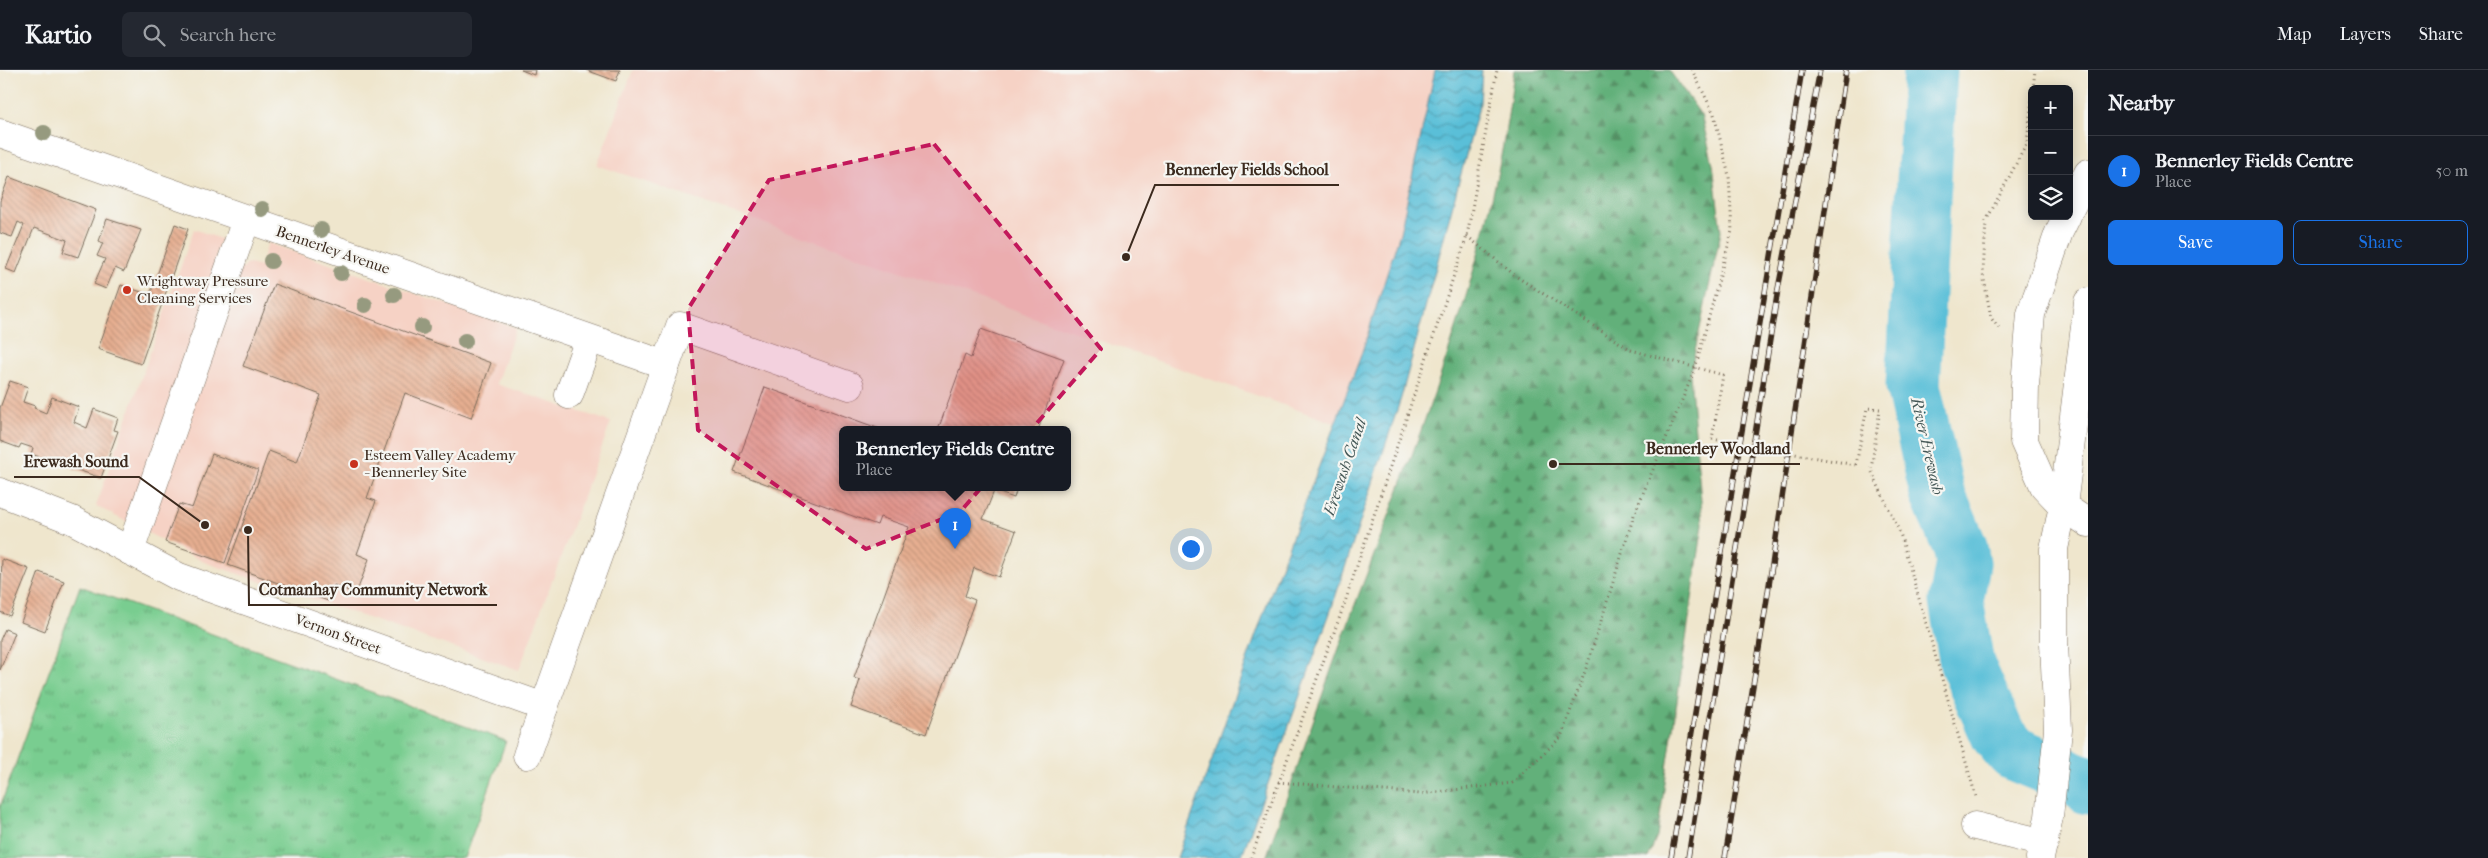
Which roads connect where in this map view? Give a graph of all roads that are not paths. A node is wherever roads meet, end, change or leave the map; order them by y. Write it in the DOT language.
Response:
graph roads {
  1 [pos="0,133"];
  2 [pos="2088,173"];
  3 [pos="2073,203"];
  4 [pos="246,220"];
  5 [pos="2065,220"];
  6 [pos="2088,302"];
  7 [pos="589,339"];
  8 [pos="666,365"];
  9 [pos="850,386"];
  10 [pos="569,395"];
  11 [pos="0,492"];
  12 [pos="2063,506"];
  13 [pos="2088,523"];
  14 [pos="130,551"];
  15 [pos="544,707"];
  16 [pos="526,755"];
  17 [pos="1975,826"];
  18 [pos="2044,839"];
  1 -- 4 [label="street, Bennerley Avenue"];
  2 -- 3 [label="street"];
  4 -- 7 [label="street, Bennerley Avenue"];
  4 -- 14 [label="street"];
  5 -- 12 [label="street"];
  6 -- 12 [label="street"];
  7 -- 8 [label="street, Bennerley Avenue"];
  7 -- 10 [label="street"];
  8 -- 9 [label="street"];
  8 -- 15 [label="street"];
  11 -- 14 [label="street, Vernon Street"];
  12 -- 13 [label="street"];
  12 -- 18 [label="street"];
  14 -- 15 [label="street, Vernon Street"];
  15 -- 16 [label="street"];
  17 -- 18 [label="street"];
}
